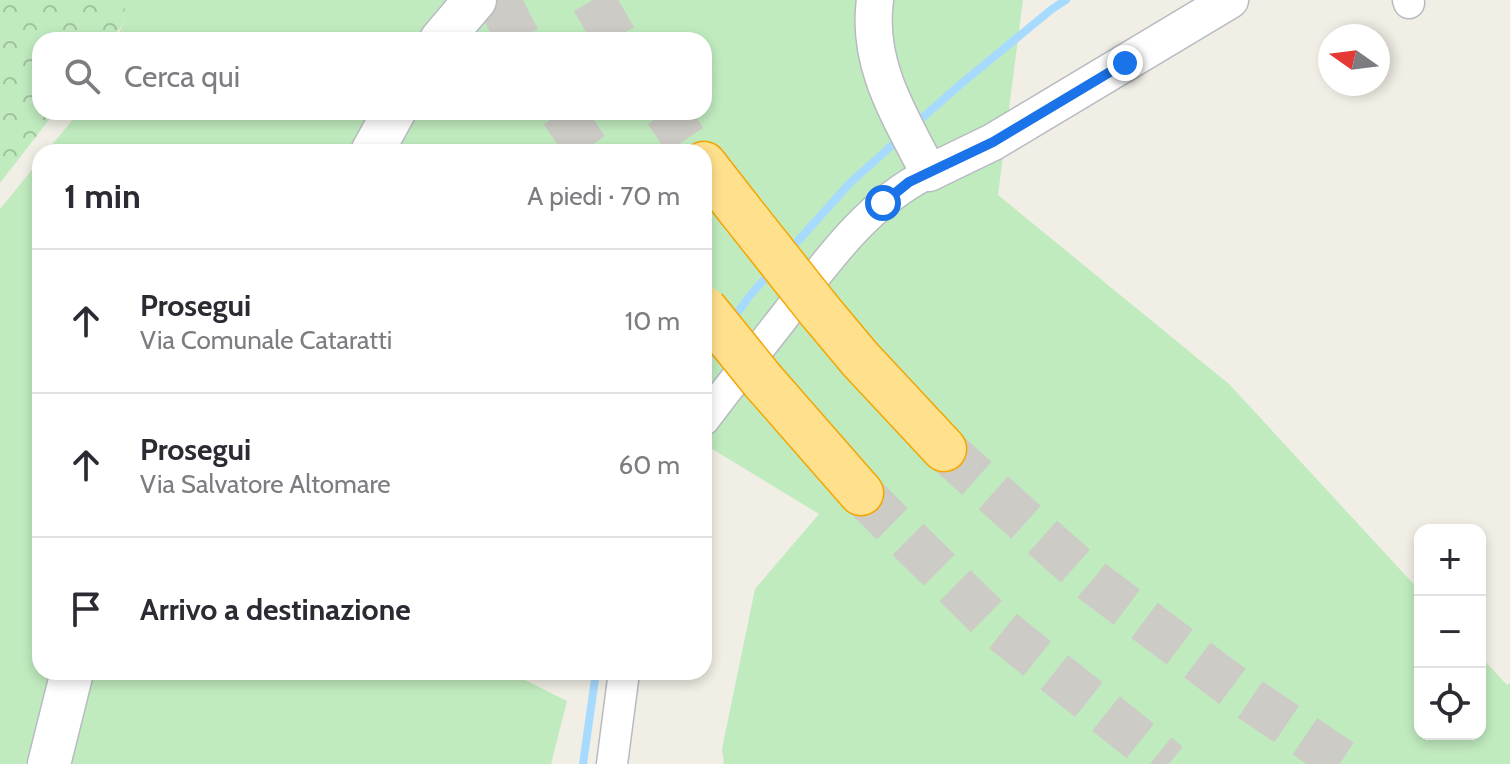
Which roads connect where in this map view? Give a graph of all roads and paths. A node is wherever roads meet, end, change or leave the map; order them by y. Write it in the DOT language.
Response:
graph roads {
  1 [pos="475,0"];
  2 [pos="875,0"];
  3 [pos="1230,0"];
  4 [pos="448,32"];
  5 [pos="390,120"];
  6 [pos="376,144"];
  7 [pos="929,173"];
  8 [pos="712,175"];
  9 [pos="712,318"];
  10 [pos="712,410"];
  11 [pos="944,449"];
  12 [pos="861,493"];
  13 [pos="70,680"];
  14 [pos="623,680"];
  15 [pos="49,764"];
  16 [pos="612,764"];
  1 -- 4 [label="main road"];
  2 -- 7 [label="street"];
  3 -- 7 [label="street"];
  5 -- 6 [label="main road"];
  7 -- 10 [label="street"];
  8 -- 11 [label="highway, bridge"];
  9 -- 12 [label="highway, bridge"];
  13 -- 15 [label="main road"];
  14 -- 16 [label="street"];
}
